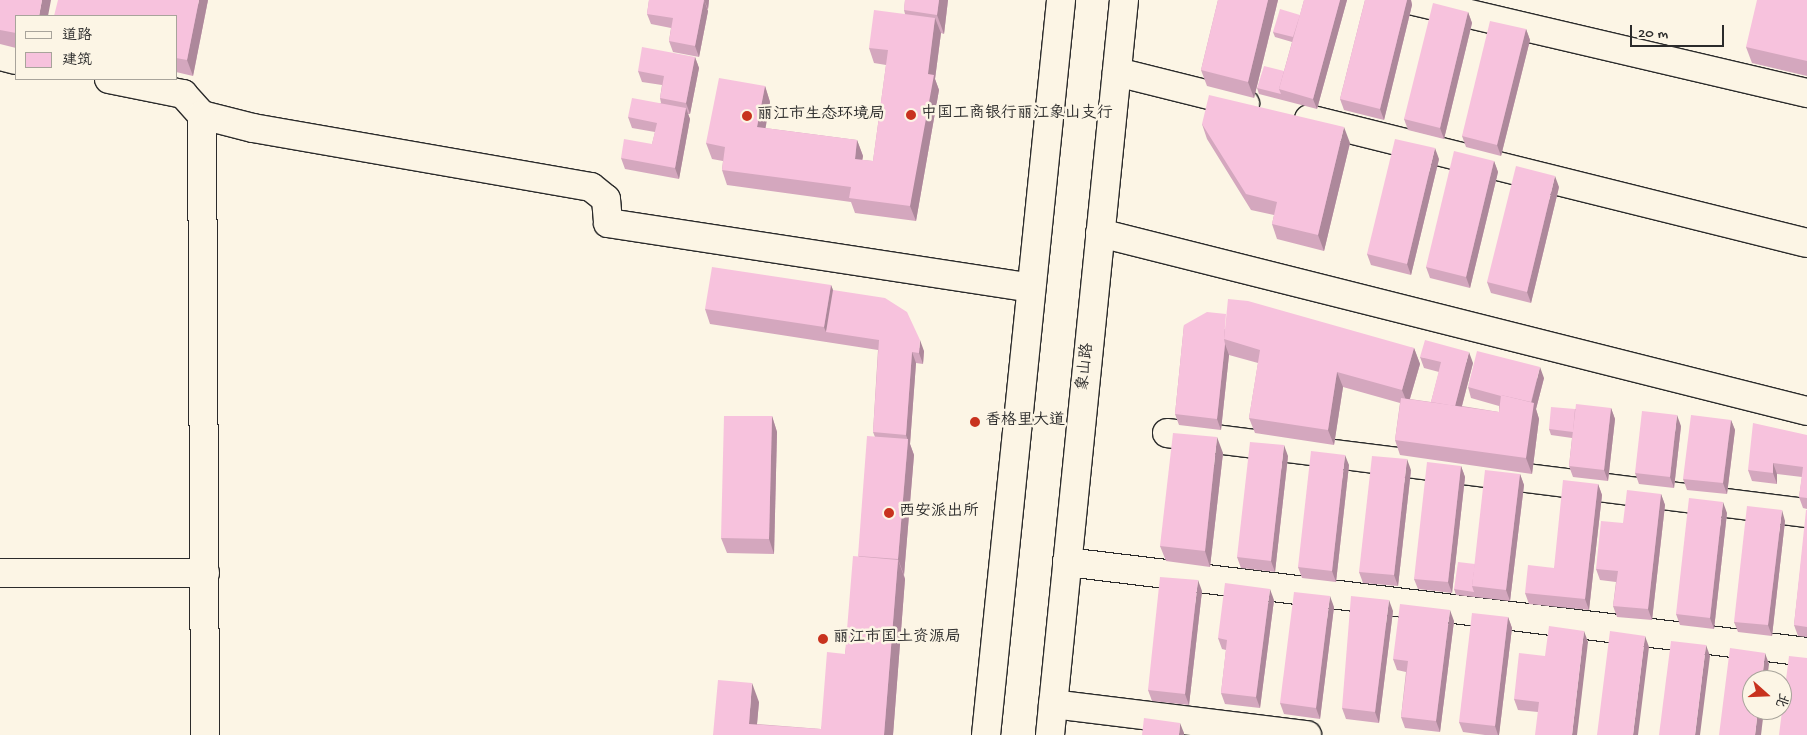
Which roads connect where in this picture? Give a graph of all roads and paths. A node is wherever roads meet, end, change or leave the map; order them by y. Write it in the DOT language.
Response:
graph roads {
  1 [pos="1061,0"];
  2 [pos="1124,0"];
  3 [pos="1410,0"];
  4 [pos="0,56"];
  5 [pos="15,60"];
  6 [pos="1117,72"];
  7 [pos="114,80"];
  8 [pos="1807,93"];
  9 [pos="202,115"];
  10 [pos="1100,233"];
  11 [pos="1807,243"];
  12 [pos="1031,288"];
  13 [pos="1807,411"];
  14 [pos="1167,433"];
  15 [pos="1807,513"];
  16 [pos="1067,562"];
  17 [pos="0,573"];
  18 [pos="204,573"];
  19 [pos="1807,652"];
  20 [pos="1053,704"];
  21 [pos="206,735"];
  22 [pos="986,735"];
  23 [pos="1050,735"];
  24 [pos="1306,735"];
  1 -- 12 [label="street"];
  2 -- 6 [label="street, 象山路"];
  3 -- 8 [label="street"];
  4 -- 5 [label="street"];
  6 -- 10 [label="street, 象山路"];
  6 -- 11 [label="street"];
  7 -- 9 [label="street"];
  9 -- 12 [label="street"];
  9 -- 18 [label="street"];
  10 -- 13 [label="street"];
  10 -- 16 [label="street, 象山路"];
  12 -- 22 [label="street"];
  14 -- 15 [label="street"];
  16 -- 19 [label="street"];
  16 -- 20 [label="street, 象山路"];
  17 -- 18 [label="street"];
  18 -- 21 [label="street"];
  20 -- 23 [label="street, 象山路"];
  20 -- 24 [label="street"];
}
